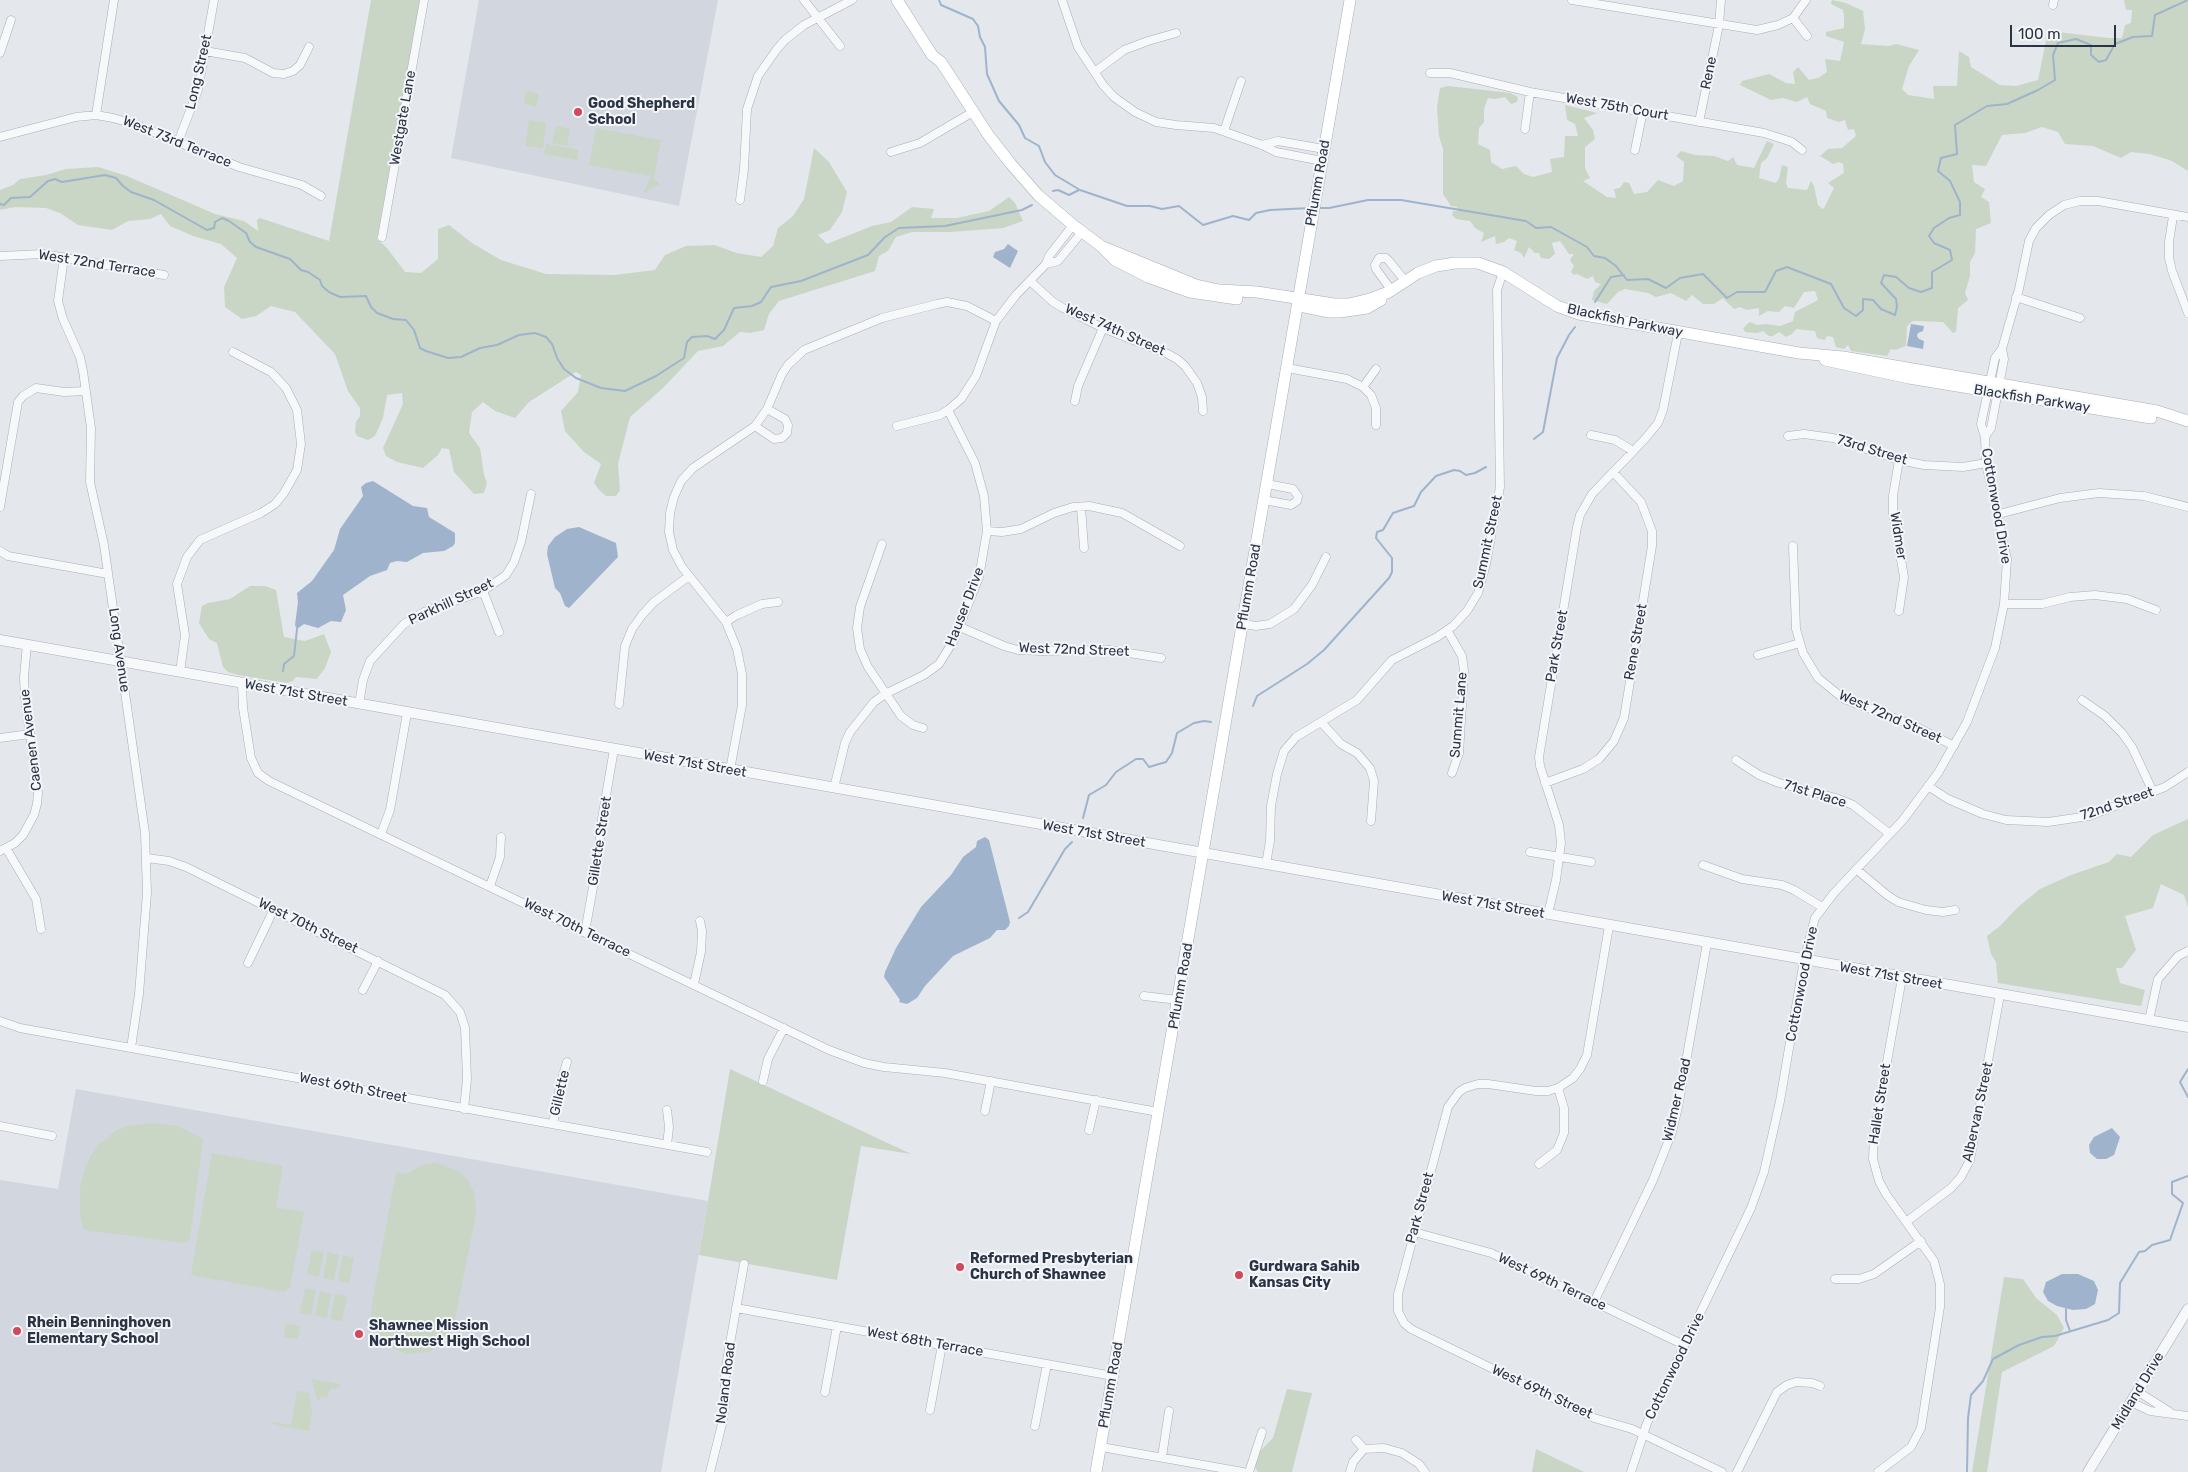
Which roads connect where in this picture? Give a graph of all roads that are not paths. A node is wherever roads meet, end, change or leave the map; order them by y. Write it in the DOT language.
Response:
graph roads {
  1 [pos="114,0"];
  2 [pos="214,0"];
  3 [pos="424,0"];
  4 [pos="804,0"];
  5 [pos="852,0"];
  6 [pos="897,0"];
  7 [pos="906,0"];
  8 [pos="1062,0"];
  9 [pos="1350,0"];
  10 [pos="1572,0"];
  11 [pos="1721,0"];
  12 [pos="1806,0"];
  13 [pos="1793,18"];
  14 [pos="818,19"];
  15 [pos="10,20"];
  16 [pos="1719,25"];
  17 [pos="1176,33"];
  18 [pos="1807,36"];
  19 [pos="840,46"];
  20 [pos="309,47"];
  21 [pos="205,51"];
  22 [pos="0,53"];
  23 [pos="941,62"];
  24 [pos="1096,71"];
  25 [pos="1430,73"];
  26 [pos="1241,81"];
  27 [pos="1530,92"];
  28 [pos="1643,111"];
  29 [pos="973,112"];
  30 [pos="96,115"];
  31 [pos="1700,122"];
  32 [pos="1525,129"];
  33 [pos="1224,130"];
  34 [pos="0,137"];
  35 [pos="178,142"];
  36 [pos="1262,145"];
  37 [pos="1324,149"];
  38 [pos="1635,150"];
  39 [pos="1802,150"];
  40 [pos="891,152"];
  41 [pos="1322,161"];
  42 [pos="321,196"];
  43 [pos="740,200"];
  44 [pos="2173,216"];
  45 [pos="2188,217"];
  46 [pos="1078,229"];
  47 [pos="382,237"];
  48 [pos="0,256"];
  49 [pos="64,257"];
  50 [pos="1046,264"];
  51 [pos="1503,272"];
  52 [pos="164,275"];
  53 [pos="1030,280"];
  54 [pos="1406,282"];
  55 [pos="1390,291"];
  56 [pos="2016,297"];
  57 [pos="1298,302"];
  58 [pos="2188,313"];
  59 [pos="2080,318"];
  60 [pos="996,321"];
  61 [pos="1103,328"];
  62 [pos="1678,332"];
  63 [pos="233,352"];
  64 [pos="1287,368"];
  65 [pos="1376,369"];
  66 [pos="1363,387"];
  67 [pos="1993,388"];
  68 [pos="86,391"];
  69 [pos="1075,401"];
  70 [pos="767,409"];
  71 [pos="948,410"];
  72 [pos="1202,411"];
  73 [pos="2183,420"];
  74 [pos="1376,425"];
  75 [pos="755,426"];
  76 [pos="897,426"];
  77 [pos="1592,435"];
  78 [pos="1788,436"];
  79 [pos="1633,451"];
  80 [pos="1899,460"];
  81 [pos="1986,463"];
  82 [pos="1613,472"];
  83 [pos="1266,484"];
  84 [pos="531,494"];
  85 [pos="1264,500"];
  86 [pos="0,507"];
  87 [pos="1081,507"];
  88 [pos="2188,507"];
  89 [pos="1999,514"];
  90 [pos="987,531"];
  91 [pos="882,544"];
  92 [pos="1180,546"];
  93 [pos="1793,546"];
  94 [pos="1084,548"];
  95 [pos="0,551"];
  96 [pos="1326,558"];
  97 [pos="108,574"];
  98 [pos="689,576"];
  99 [pos="483,591"];
  100 [pos="778,602"];
  101 [pos="2004,604"];
  102 [pos="2156,610"];
  103 [pos="1899,611"];
  104 [pos="726,622"];
  105 [pos="1243,624"];
  106 [pos="960,627"];
  107 [pos="1447,630"];
  108 [pos="499,632"];
  109 [pos="0,640"];
  110 [pos="1800,643"];
  111 [pos="27,644"];
  112 [pos="1758,655"];
  113 [pos="1161,658"];
  114 [pos="122,661"];
  115 [pos="180,672"];
  116 [pos="242,684"];
  117 [pos="885,694"];
  118 [pos="2082,700"];
  119 [pos="359,704"];
  120 [pos="619,704"];
  121 [pos="407,713"];
  122 [pos="1321,722"];
  123 [pos="923,728"];
  124 [pos="30,734"];
  125 [pos="0,738"];
  126 [pos="1954,746"];
  127 [pos="614,749"];
  128 [pos="1736,760"];
  129 [pos="730,770"];
  130 [pos="2188,772"];
  131 [pos="1452,773"];
  132 [pos="1545,783"];
  133 [pos="1928,786"];
  134 [pos="834,788"];
  135 [pos="2153,792"];
  136 [pos="1371,821"];
  137 [pos="381,834"];
  138 [pos="1890,834"];
  139 [pos="501,837"];
  140 [pos="3,849"];
  141 [pos="1530,852"];
  142 [pos="1204,853"];
  143 [pos="1559,857"];
  144 [pos="147,858"];
  145 [pos="1591,862"];
  146 [pos="1266,864"];
  147 [pos="1703,865"];
  148 [pos="1856,869"];
  149 [pos="490,886"];
  150 [pos="1822,907"];
  151 [pos="274,909"];
  152 [pos="1955,910"];
  153 [pos="1548,914"];
  154 [pos="700,921"];
  155 [pos="1610,926"];
  156 [pos="41,930"];
  157 [pos="585,932"];
  158 [pos="1707,943"];
  159 [pos="2188,951"];
  160 [pos="1804,960"];
  161 [pos="378,961"];
  162 [pos="248,963"];
  163 [pos="1902,978"];
  164 [pos="694,984"];
  165 [pos="363,990"];
  166 [pos="2000,995"];
  167 [pos="1144,996"];
  168 [pos="1178,1000"];
  169 [pos="2149,1020"];
  170 [pos="0,1021"];
  171 [pos="2188,1027"];
  172 [pos="784,1028"];
  173 [pos="131,1048"];
  174 [pos="567,1062"];
  175 [pos="763,1081"];
  176 [pos="991,1081"];
  177 [pos="1558,1088"];
  178 [pos="1096,1100"];
  179 [pos="464,1108"];
  180 [pos="667,1110"];
  181 [pos="985,1111"];
  182 [pos="1158,1112"];
  183 [pos="553,1124"];
  184 [pos="0,1126"];
  185 [pos="1090,1130"];
  186 [pos="52,1136"];
  187 [pos="667,1145"];
  188 [pos="706,1152"];
  189 [pos="1539,1164"];
  190 [pos="1906,1222"];
  191 [pos="1414,1232"];
  192 [pos="1921,1241"];
  193 [pos="744,1264"];
  194 [pos="1836,1279"];
  195 [pos="1594,1302"];
  196 [pos="736,1308"];
  197 [pos="2188,1309"];
  198 [pos="1398,1311"];
  199 [pos="837,1326"];
  200 [pos="942,1345"];
  201 [pos="1684,1346"];
  202 [pos="1046,1364"];
  203 [pos="1113,1376"];
  204 [pos="1820,1386"];
  205 [pos="2137,1391"];
  206 [pos="825,1392"];
  207 [pos="2131,1402"];
  208 [pos="930,1410"];
  209 [pos="1170,1411"];
  210 [pos="2170,1412"];
  211 [pos="2188,1416"];
  212 [pos="1035,1426"];
  213 [pos="1262,1432"];
  214 [pos="1643,1434"];
  215 [pos="1356,1440"];
  216 [pos="1101,1447"];
  217 [pos="1364,1449"];
  218 [pos="1162,1458"];
  219 [pos="710,1472"];
  220 [pos="1096,1472"];
  221 [pos="1243,1472"];
  222 [pos="1249,1472"];
  223 [pos="1350,1472"];
  224 [pos="1425,1472"];
  225 [pos="1631,1472"];
  226 [pos="1722,1472"];
  227 [pos="1737,1472"];
  228 [pos="1878,1472"];
  229 [pos="2088,1472"];
  1 -- 30 [label="street"];
  2 -- 21 [label="street, Long Street"];
  3 -- 47 [label="street, Westgate Lane"];
  4 -- 14 [label="street"];
  5 -- 14 [label="street"];
  6 -- 23 [label="main road, Blackfish Parkway"];
  7 -- 23 [label="main road, Blackfish Parkway"];
  8 -- 24 [label="street"];
  9 -- 37 [label="main road, Pflumm Road"];
  10 -- 16 [label="street"];
  11 -- 16 [label="street, Rene"];
  12 -- 13 [label="street"];
  13 -- 16 [label="street"];
  13 -- 18 [label="street"];
  14 -- 19 [label="street"];
  14 -- 43 [label="street"];
  15 -- 22 [label="street"];
  16 -- 31 [label="street, Rene"];
  17 -- 24 [label="street"];
  20 -- 21 [label="street"];
  21 -- 35 [label="street, Long Street"];
  23 -- 29 [label="main road, Blackfish Parkway"];
  24 -- 33 [label="street"];
  25 -- 27 [label="street, West 75th Court"];
  26 -- 33 [label="street"];
  27 -- 28 [label="street, West 75th Court"];
  27 -- 32 [label="street"];
  28 -- 31 [label="street, West 75th Court"];
  28 -- 38 [label="street"];
  29 -- 40 [label="street"];
  29 -- 46 [label="main road, Blackfish Parkway"];
  30 -- 34 [label="street, West 73rd Terrace"];
  30 -- 35 [label="street, West 73rd Terrace"];
  31 -- 39 [label="street, West 75th Court"];
  33 -- 36 [label="street"];
  35 -- 42 [label="street, West 73rd Terrace"];
  36 -- 37 [label="street"];
  36 -- 41 [label="street"];
  37 -- 41 [label="main road, Pflumm Road"];
  41 -- 57 [label="main road, Pflumm Road"];
  44 -- 45 [label="street, Cottonwood Drive"];
  44 -- 56 [label="street, Cottonwood Drive"];
  44 -- 58 [label="street"];
  46 -- 50 [label="street"];
  46 -- 50 [label="street"];
  46 -- 57 [label="main road, Blackfish Parkway"];
  48 -- 49 [label="street, West 72nd Terrace"];
  49 -- 52 [label="street, West 72nd Terrace"];
  49 -- 68 [label="street, Long Avenue"];
  50 -- 53 [label="street"];
  51 -- 54 [label="main road, Blackfish Parkway"];
  51 -- 62 [label="main road, Blackfish Parkway"];
  51 -- 107 [label="street, Summit Street"];
  53 -- 60 [label="street"];
  53 -- 61 [label="street, West 74th Street"];
  54 -- 55 [label="main road, Blackfish Parkway"];
  54 -- 55 [label="street"];
  55 -- 57 [label="main road, Blackfish Parkway"];
  56 -- 59 [label="street"];
  56 -- 67 [label="street, Cottonwood Drive"];
  57 -- 64 [label="main road, Pflumm Road"];
  60 -- 70 [label="street"];
  60 -- 71 [label="street"];
  61 -- 69 [label="street"];
  61 -- 72 [label="street, West 74th Street"];
  62 -- 67 [label="main road, Blackfish Parkway"];
  62 -- 79 [label="street, Park Street"];
  63 -- 115 [label="street"];
  64 -- 66 [label="street"];
  64 -- 83 [label="main road, Pflumm Road"];
  65 -- 66 [label="street"];
  66 -- 74 [label="street"];
  67 -- 73 [label="main road, Blackfish Parkway"];
  67 -- 81 [label="street, Cottonwood Drive"];
  68 -- 86 [label="street"];
  68 -- 97 [label="street, Long Avenue"];
  70 -- 75 [label="street"];
  70 -- 75 [label="street"];
  71 -- 76 [label="street"];
  71 -- 90 [label="street, Hauser Drive"];
  75 -- 98 [label="street"];
  77 -- 79 [label="street"];
  78 -- 80 [label="street, 73rd Street"];
  79 -- 82 [label="street, Park Street"];
  80 -- 81 [label="street, 73rd Street"];
  80 -- 103 [label="street, Widmer"];
  81 -- 89 [label="street, Cottonwood Drive"];
  82 -- 132 [label="street, Park Street"];
  82 -- 132 [label="street, Rene Street"];
  83 -- 85 [label="main road, Pflumm Road"];
  83 -- 85 [label="street"];
  84 -- 99 [label="street, Parkhill Street"];
  85 -- 105 [label="main road, Pflumm Road"];
  87 -- 90 [label="street"];
  87 -- 92 [label="street"];
  87 -- 94 [label="street"];
  88 -- 89 [label="street"];
  89 -- 101 [label="street, Cottonwood Drive"];
  90 -- 106 [label="street, Hauser Drive"];
  91 -- 117 [label="street"];
  93 -- 110 [label="street, West 72nd Street"];
  95 -- 97 [label="street"];
  96 -- 105 [label="street"];
  97 -- 114 [label="street, Long Avenue"];
  98 -- 104 [label="street"];
  98 -- 120 [label="street"];
  99 -- 108 [label="street"];
  99 -- 119 [label="street, Parkhill Street"];
  100 -- 104 [label="street"];
  101 -- 102 [label="street"];
  101 -- 126 [label="street, Cottonwood Drive"];
  104 -- 129 [label="street"];
  105 -- 142 [label="main road, Pflumm Road"];
  106 -- 113 [label="street, West 72nd Street"];
  106 -- 117 [label="street, Hauser Drive"];
  107 -- 122 [label="street, Summit Street"];
  107 -- 131 [label="street, Summit Lane"];
  109 -- 111 [label="street, West 71st Street"];
  110 -- 112 [label="street"];
  110 -- 126 [label="street, West 72nd Street"];
  111 -- 114 [label="street, West 71st Street"];
  111 -- 124 [label="street, Caenen Avenue"];
  114 -- 115 [label="street, West 71st Street"];
  114 -- 144 [label="street, Long Avenue"];
  115 -- 116 [label="street, West 71st Street"];
  116 -- 119 [label="street, West 71st Street"];
  116 -- 137 [label="street, West 70th Terrace"];
  117 -- 123 [label="street"];
  117 -- 134 [label="street, Hauser Drive"];
  118 -- 135 [label="street"];
  119 -- 121 [label="street, West 71st Street"];
  121 -- 127 [label="street, West 71st Street"];
  121 -- 137 [label="street"];
  122 -- 136 [label="street"];
  122 -- 146 [label="street, Summit Street"];
  124 -- 125 [label="street"];
  124 -- 140 [label="street, Caenen Avenue"];
  126 -- 133 [label="street, Cottonwood Drive"];
  127 -- 129 [label="street, West 71st Street"];
  127 -- 157 [label="street, Gillette Street"];
  128 -- 138 [label="street, 71st Place"];
  129 -- 134 [label="street, West 71st Street"];
  130 -- 135 [label="street, 72nd Street"];
  132 -- 143 [label="street, Park Street"];
  133 -- 135 [label="street, 72nd Street"];
  133 -- 138 [label="street, Cottonwood Drive"];
  134 -- 142 [label="street, West 71st Street"];
  137 -- 149 [label="street, West 70th Terrace"];
  138 -- 148 [label="street, Cottonwood Drive"];
  139 -- 149 [label="street"];
  140 -- 156 [label="street"];
  141 -- 143 [label="street"];
  142 -- 146 [label="street, West 71st Street"];
  142 -- 168 [label="main road, Pflumm Road"];
  143 -- 145 [label="street"];
  143 -- 153 [label="street, Park Street"];
  144 -- 151 [label="street, West 70th Street"];
  144 -- 173 [label="street, Long Avenue"];
  146 -- 153 [label="street, West 71st Street"];
  147 -- 150 [label="street"];
  148 -- 150 [label="street, Cottonwood Drive"];
  148 -- 152 [label="street"];
  149 -- 157 [label="street, West 70th Terrace"];
  150 -- 160 [label="street, Cottonwood Drive"];
  151 -- 161 [label="street, West 70th Street"];
  151 -- 162 [label="street"];
  153 -- 155 [label="street, West 71st Street"];
  154 -- 164 [label="street"];
  155 -- 158 [label="street, West 71st Street"];
  155 -- 177 [label="street"];
  157 -- 164 [label="street, West 70th Terrace"];
  158 -- 160 [label="street, West 71st Street"];
  158 -- 195 [label="street, Widmer Road"];
  159 -- 169 [label="street"];
  160 -- 163 [label="street, West 71st Street"];
  160 -- 201 [label="street, Cottonwood Drive"];
  161 -- 165 [label="street"];
  161 -- 179 [label="street, West 70th Street"];
  163 -- 166 [label="street, West 71st Street"];
  163 -- 190 [label="street, Hallet Street"];
  164 -- 172 [label="street, West 70th Terrace"];
  166 -- 169 [label="street, West 71st Street"];
  166 -- 190 [label="street, Albervan Street"];
  167 -- 168 [label="street"];
  168 -- 182 [label="main road, Pflumm Road"];
  169 -- 171 [label="street, West 71st Street"];
  170 -- 173 [label="street, West 69th Street"];
  172 -- 175 [label="street"];
  172 -- 176 [label="street, West 70th Terrace"];
  173 -- 179 [label="street, West 69th Street"];
  174 -- 183 [label="street, Gillette"];
  176 -- 178 [label="street, West 70th Terrace"];
  176 -- 181 [label="street"];
  177 -- 189 [label="street"];
  177 -- 191 [label="street, Park Street"];
  178 -- 182 [label="street, West 70th Terrace"];
  178 -- 185 [label="street"];
  179 -- 183 [label="street, West 69th Street"];
  180 -- 187 [label="street"];
  182 -- 203 [label="main road, Pflumm Road"];
  183 -- 187 [label="street, West 69th Street"];
  184 -- 186 [label="street"];
  187 -- 188 [label="street, West 69th Street"];
  190 -- 192 [label="street"];
  191 -- 195 [label="street, West 69th Terrace"];
  191 -- 198 [label="street, Park Street"];
  192 -- 194 [label="street"];
  192 -- 228 [label="street"];
  193 -- 196 [label="street, Noland Road"];
  195 -- 201 [label="street, West 69th Terrace"];
  196 -- 199 [label="street, West 68th Terrace"];
  196 -- 219 [label="street, Noland Road"];
  197 -- 205 [label="street, Midland Drive"];
  198 -- 214 [label="street, West 69th Street"];
  199 -- 200 [label="street, West 68th Terrace"];
  199 -- 206 [label="street"];
  200 -- 202 [label="street, West 68th Terrace"];
  200 -- 208 [label="street"];
  201 -- 214 [label="street, Cottonwood Drive"];
  202 -- 203 [label="street, West 68th Terrace"];
  202 -- 212 [label="street"];
  203 -- 216 [label="main road, Pflumm Road"];
  204 -- 227 [label="street"];
  205 -- 207 [label="street, Midland Drive"];
  205 -- 210 [label="street"];
  207 -- 210 [label="street"];
  207 -- 229 [label="street, Midland Drive"];
  209 -- 218 [label="street"];
  210 -- 211 [label="street"];
  213 -- 222 [label="street"];
  214 -- 225 [label="street, Cottonwood Drive"];
  214 -- 226 [label="street, West 69th Street"];
  215 -- 217 [label="street"];
  216 -- 218 [label="street"];
  216 -- 220 [label="main road, Pflumm Road"];
  217 -- 223 [label="street"];
  217 -- 224 [label="street"];
  218 -- 221 [label="street"];
}
